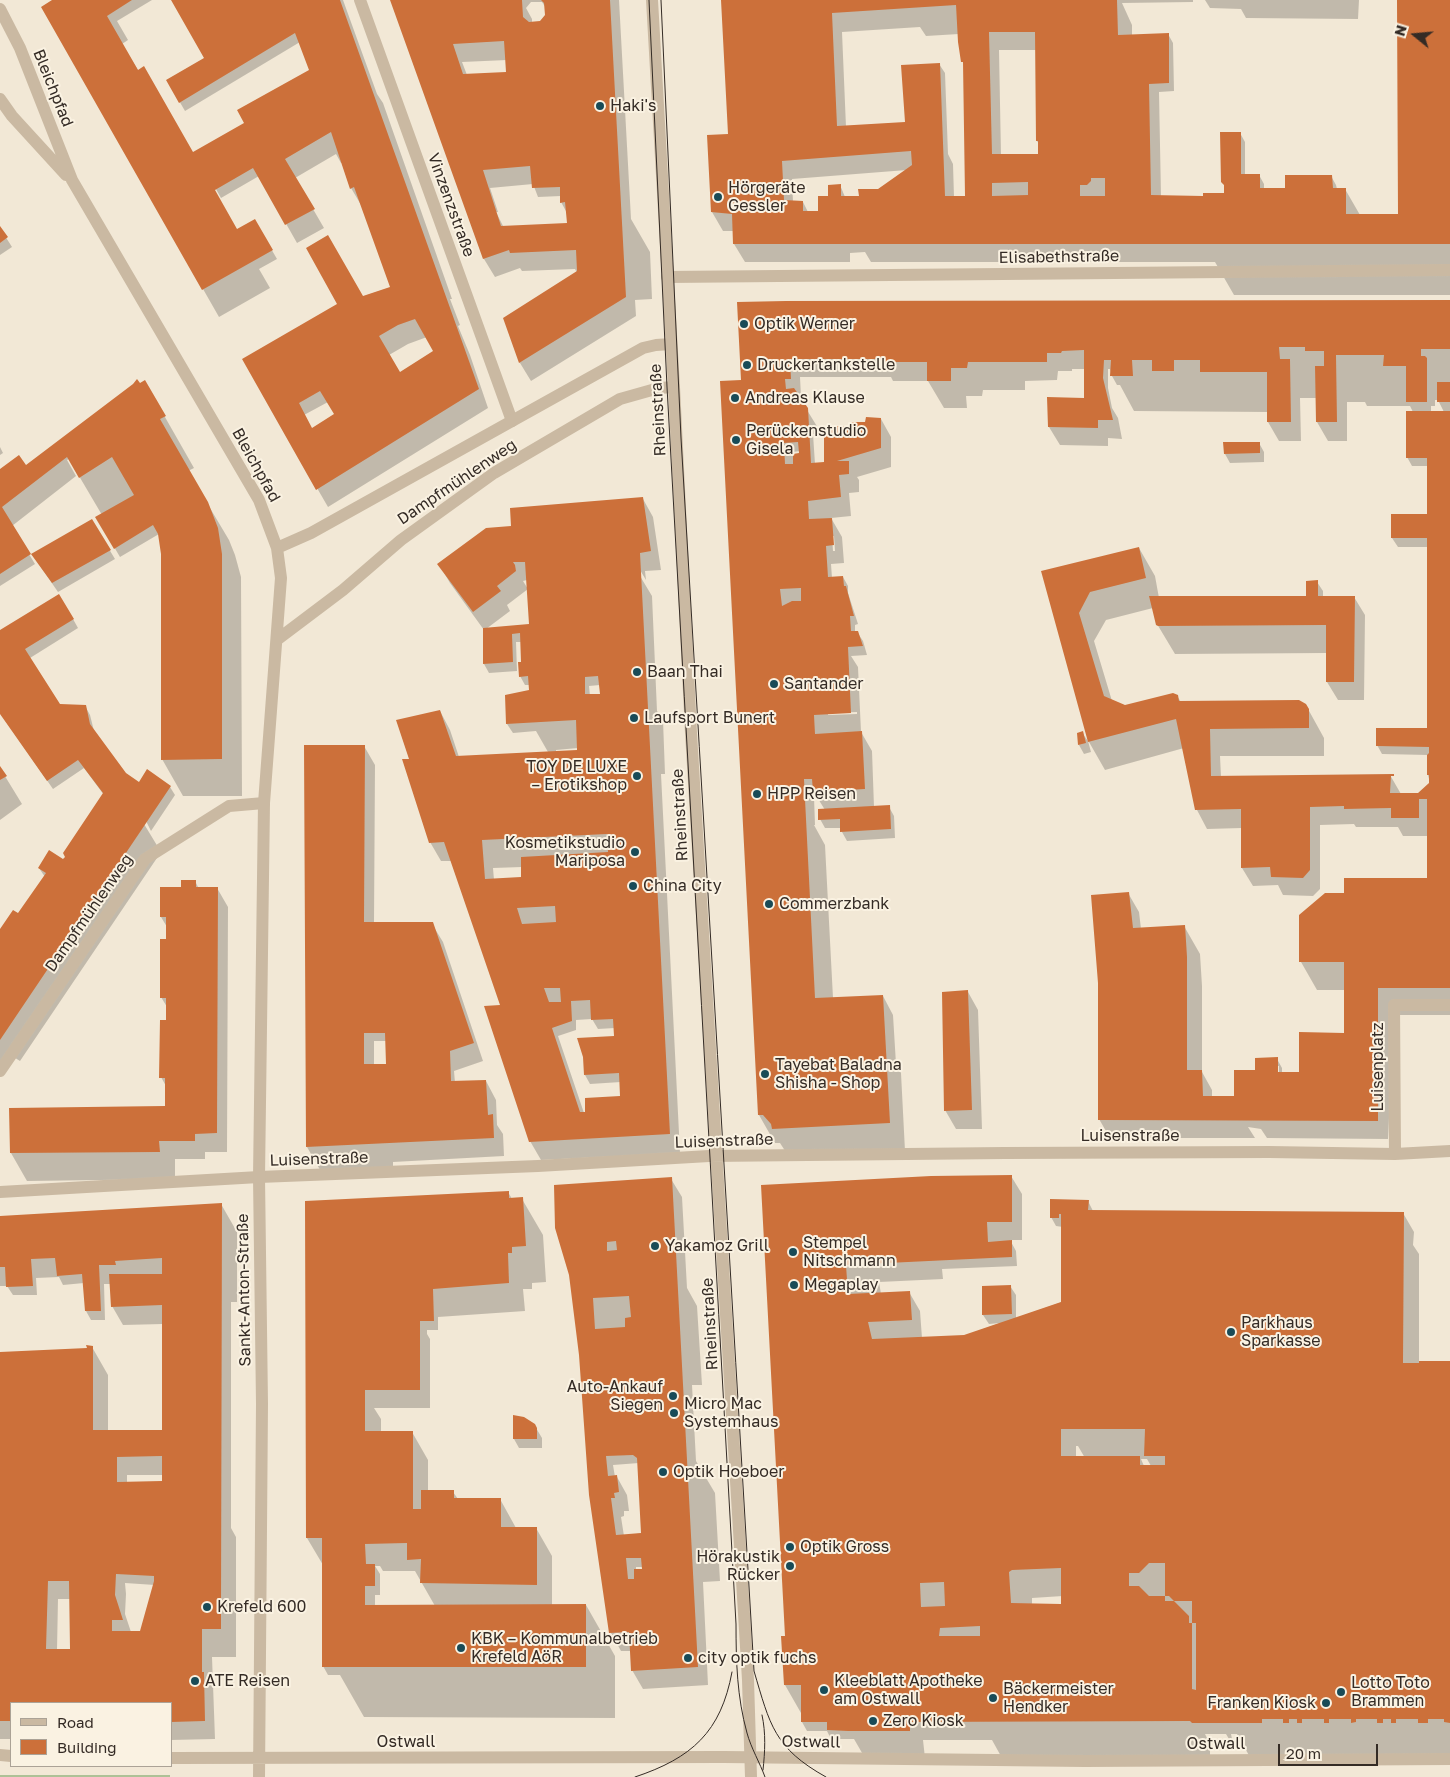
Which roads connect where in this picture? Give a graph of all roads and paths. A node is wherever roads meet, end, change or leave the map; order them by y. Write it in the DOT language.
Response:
graph roads {
  1 [pos="360,0"];
  2 [pos="652,0"];
  3 [pos="0,9"];
  4 [pos="0,99"];
  5 [pos="72,180"];
  6 [pos="1450,270"];
  7 [pos="668,277"];
  8 [pos="672,344"];
  9 [pos="674,387"];
  10 [pos="512,420"];
  11 [pos="276,548"];
  12 [pos="278,640"];
  13 [pos="264,803"];
  14 [pos="1450,1005"];
  15 [pos="0,1071"];
  16 [pos="1450,1151"];
  17 [pos="1395,1154"];
  18 [pos="716,1156"];
  19 [pos="259,1177"];
  20 [pos="0,1192"];
  21 [pos="751,1757"];
  22 [pos="172,1758"];
  23 [pos="260,1758"];
  24 [pos="1450,1759"];
  25 [pos="259,1777"];
  26 [pos="752,1777"];
  1 -- 10 [label="street, Vinzenzstraße"];
  2 -- 7 [label="street, Rheinstraße"];
  3 -- 5 [label="street, Bleichpfad"];
  4 -- 5 [label="street, Bleichpfad"];
  5 -- 11 [label="street, Bleichpfad"];
  6 -- 7 [label="street, Elisabethstraße"];
  7 -- 8 [label="street, Rheinstraße"];
  8 -- 9 [label="street, Rheinstraße"];
  8 -- 10 [label="street, Dampfmühlenweg"];
  9 -- 12 [label="street, Dampfmühlenweg"];
  9 -- 18 [label="street, Rheinstraße"];
  10 -- 11 [label="street, Dampfmühlenweg"];
  11 -- 12 [label="street, Bleichpfad"];
  12 -- 13 [label="street, Bleichpfad"];
  13 -- 15 [label="street, Dampfmühlenweg"];
  13 -- 19 [label="street, Sankt-Anton-Straße"];
  14 -- 17 [label="street, Luisenplatz"];
  16 -- 17 [label="street, Luisenstraße"];
  17 -- 18 [label="street, Luisenstraße"];
  18 -- 19 [label="street, Luisenstraße"];
  18 -- 21 [label="street, Rheinstraße"];
  19 -- 20 [label="street, Luisenstraße"];
  19 -- 23 [label="street, Sankt-Anton-Straße"];
  21 -- 23 [label="street, Ostwall"];
  21 -- 24 [label="street, Ostwall"];
  21 -- 26 [label="street, Rheinstraße"];
  22 -- 23 [label="street, Ostwall"];
  23 -- 25 [label="street, Sankt-Anton-Straße"];
}
